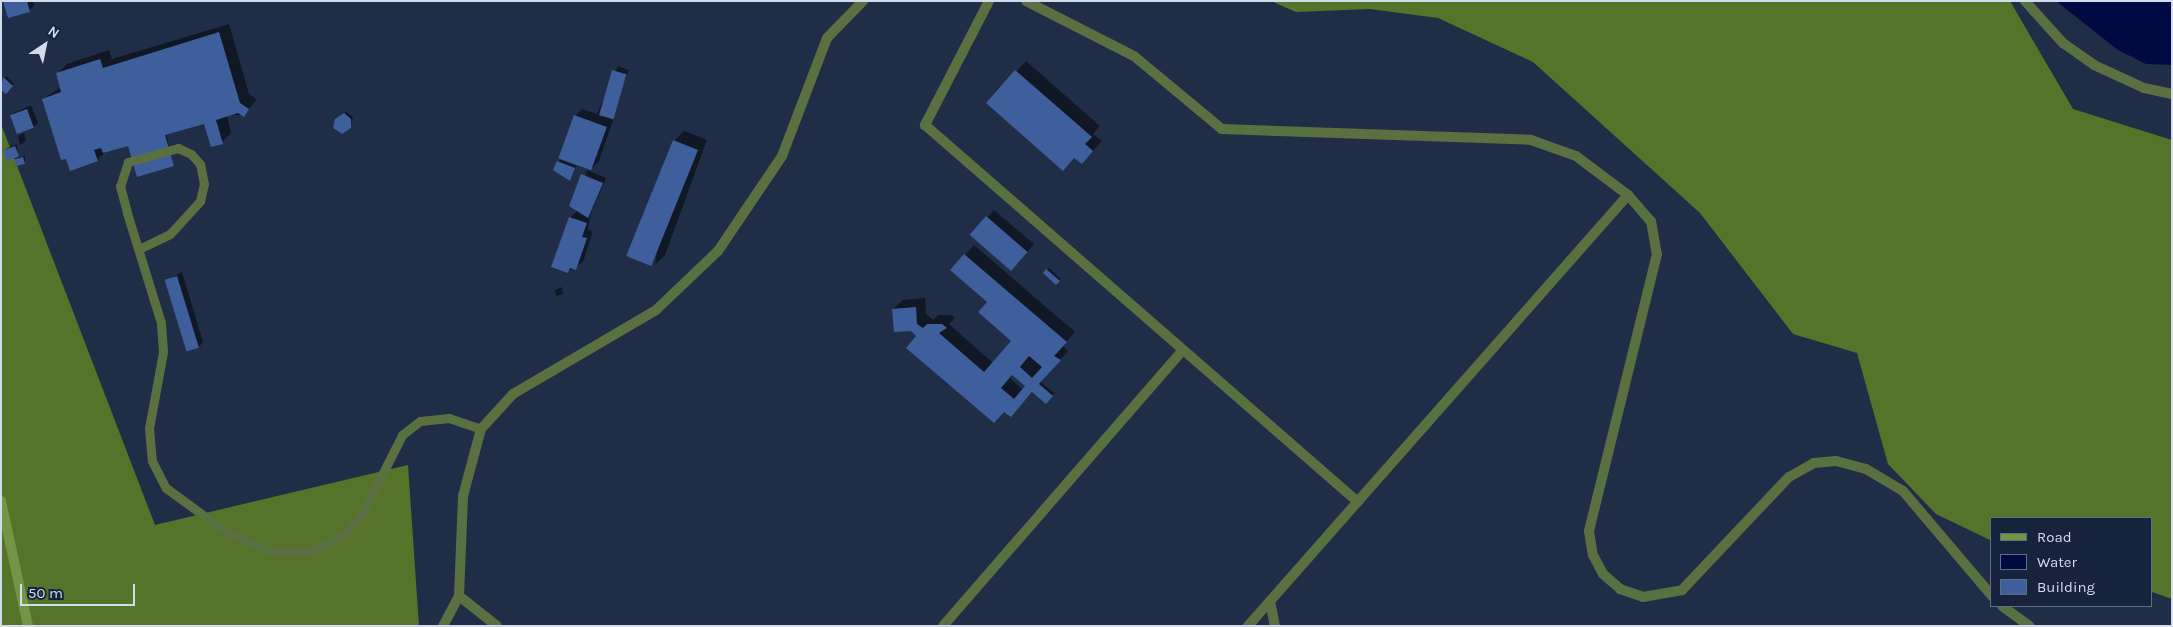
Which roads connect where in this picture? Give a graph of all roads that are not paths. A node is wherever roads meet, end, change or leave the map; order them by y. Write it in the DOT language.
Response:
graph roads {
  1 [pos="863,1"];
  2 [pos="989,1"];
  3 [pos="1026,1"];
  4 [pos="2025,1"];
  5 [pos="2172,94"];
  6 [pos="1628,195"];
  7 [pos="139,249"];
  8 [pos="1183,350"];
  9 [pos="481,430"];
  10 [pos="1,501"];
  11 [pos="1358,502"];
  12 [pos="1990,594"];
  13 [pos="459,596"];
  14 [pos="1270,601"];
  15 [pos="2003,607"];
  16 [pos="28,626"];
  17 [pos="443,626"];
  18 [pos="497,626"];
  19 [pos="943,626"];
  20 [pos="1248,626"];
  21 [pos="1275,626"];
  22 [pos="2030,626"];
  1 -- 9 [label="street"];
  2 -- 8 [label="street"];
  3 -- 6 [label="street"];
  4 -- 5 [label="street"];
  6 -- 11 [label="street"];
  6 -- 12 [label="street"];
  7 -- 7 [label="lane"];
  7 -- 9 [label="lane"];
  8 -- 11 [label="street"];
  8 -- 19 [label="street"];
  9 -- 13 [label="street"];
  10 -- 16 [label="main road"];
  11 -- 14 [label="street"];
  13 -- 17 [label="street"];
  13 -- 18 [label="street"];
  14 -- 20 [label="street"];
  14 -- 21 [label="street"];
  15 -- 22 [label="street"];
}
